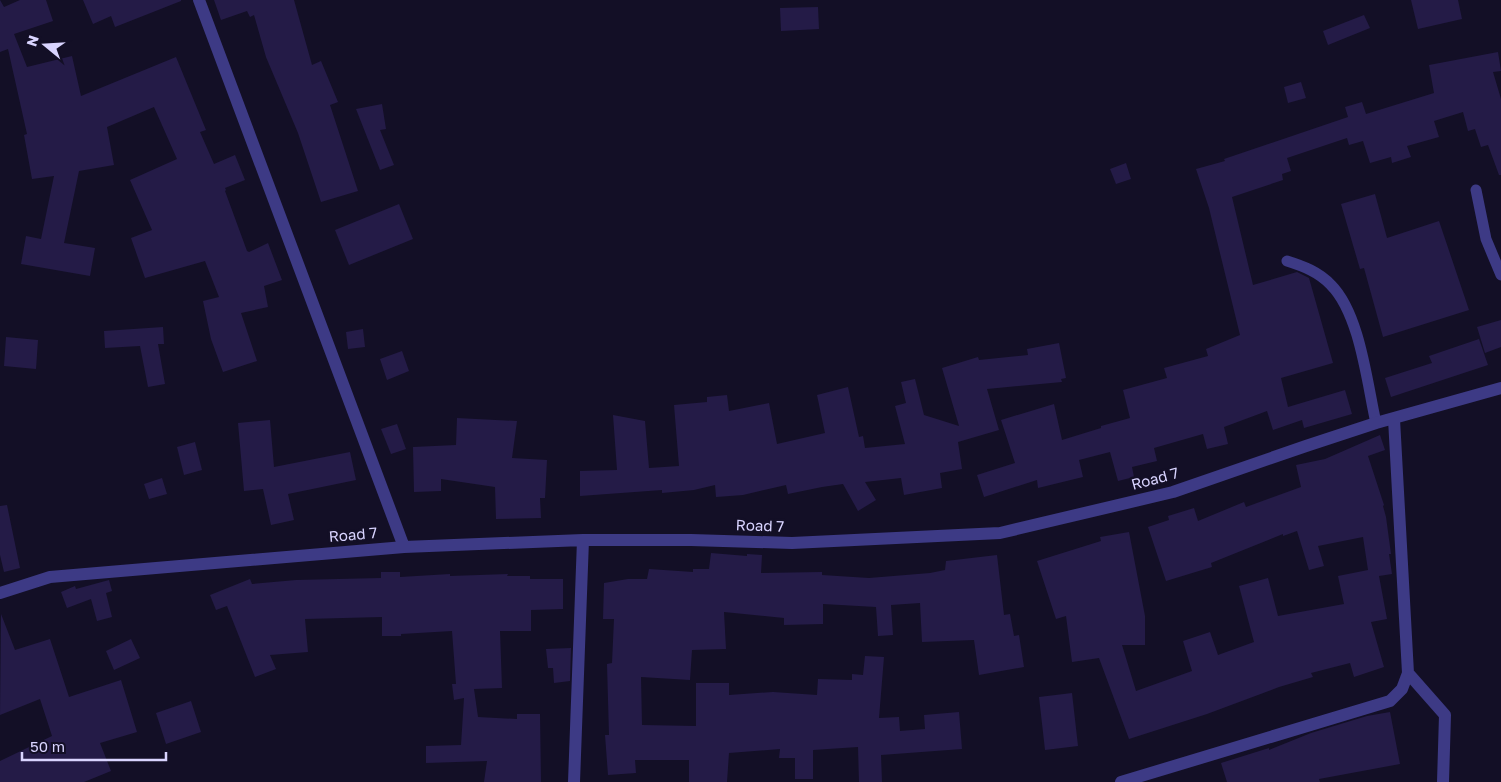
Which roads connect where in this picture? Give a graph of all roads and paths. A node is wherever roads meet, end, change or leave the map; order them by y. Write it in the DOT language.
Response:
graph roads {
  1 [pos="199,0"];
  2 [pos="1476,190"];
  3 [pos="1287,261"];
  4 [pos="1501,275"];
  5 [pos="1501,388"];
  6 [pos="1394,419"];
  7 [pos="1376,424"];
  8 [pos="583,540"];
  9 [pos="404,547"];
  10 [pos="0,593"];
  11 [pos="1408,673"];
  12 [pos="574,782"];
  13 [pos="1121,782"];
  14 [pos="1443,782"];
  1 -- 9 [label="street"];
  2 -- 4 [label="lane"];
  3 -- 7 [label="lane"];
  5 -- 6 [label="street, Road 7"];
  6 -- 7 [label="street, Road 7"];
  6 -- 11 [label="street"];
  7 -- 8 [label="street, Road 7"];
  8 -- 9 [label="street, Road 7"];
  8 -- 12 [label="street"];
  9 -- 10 [label="street, Road 7"];
  11 -- 13 [label="street"];
  11 -- 14 [label="street"];
}
